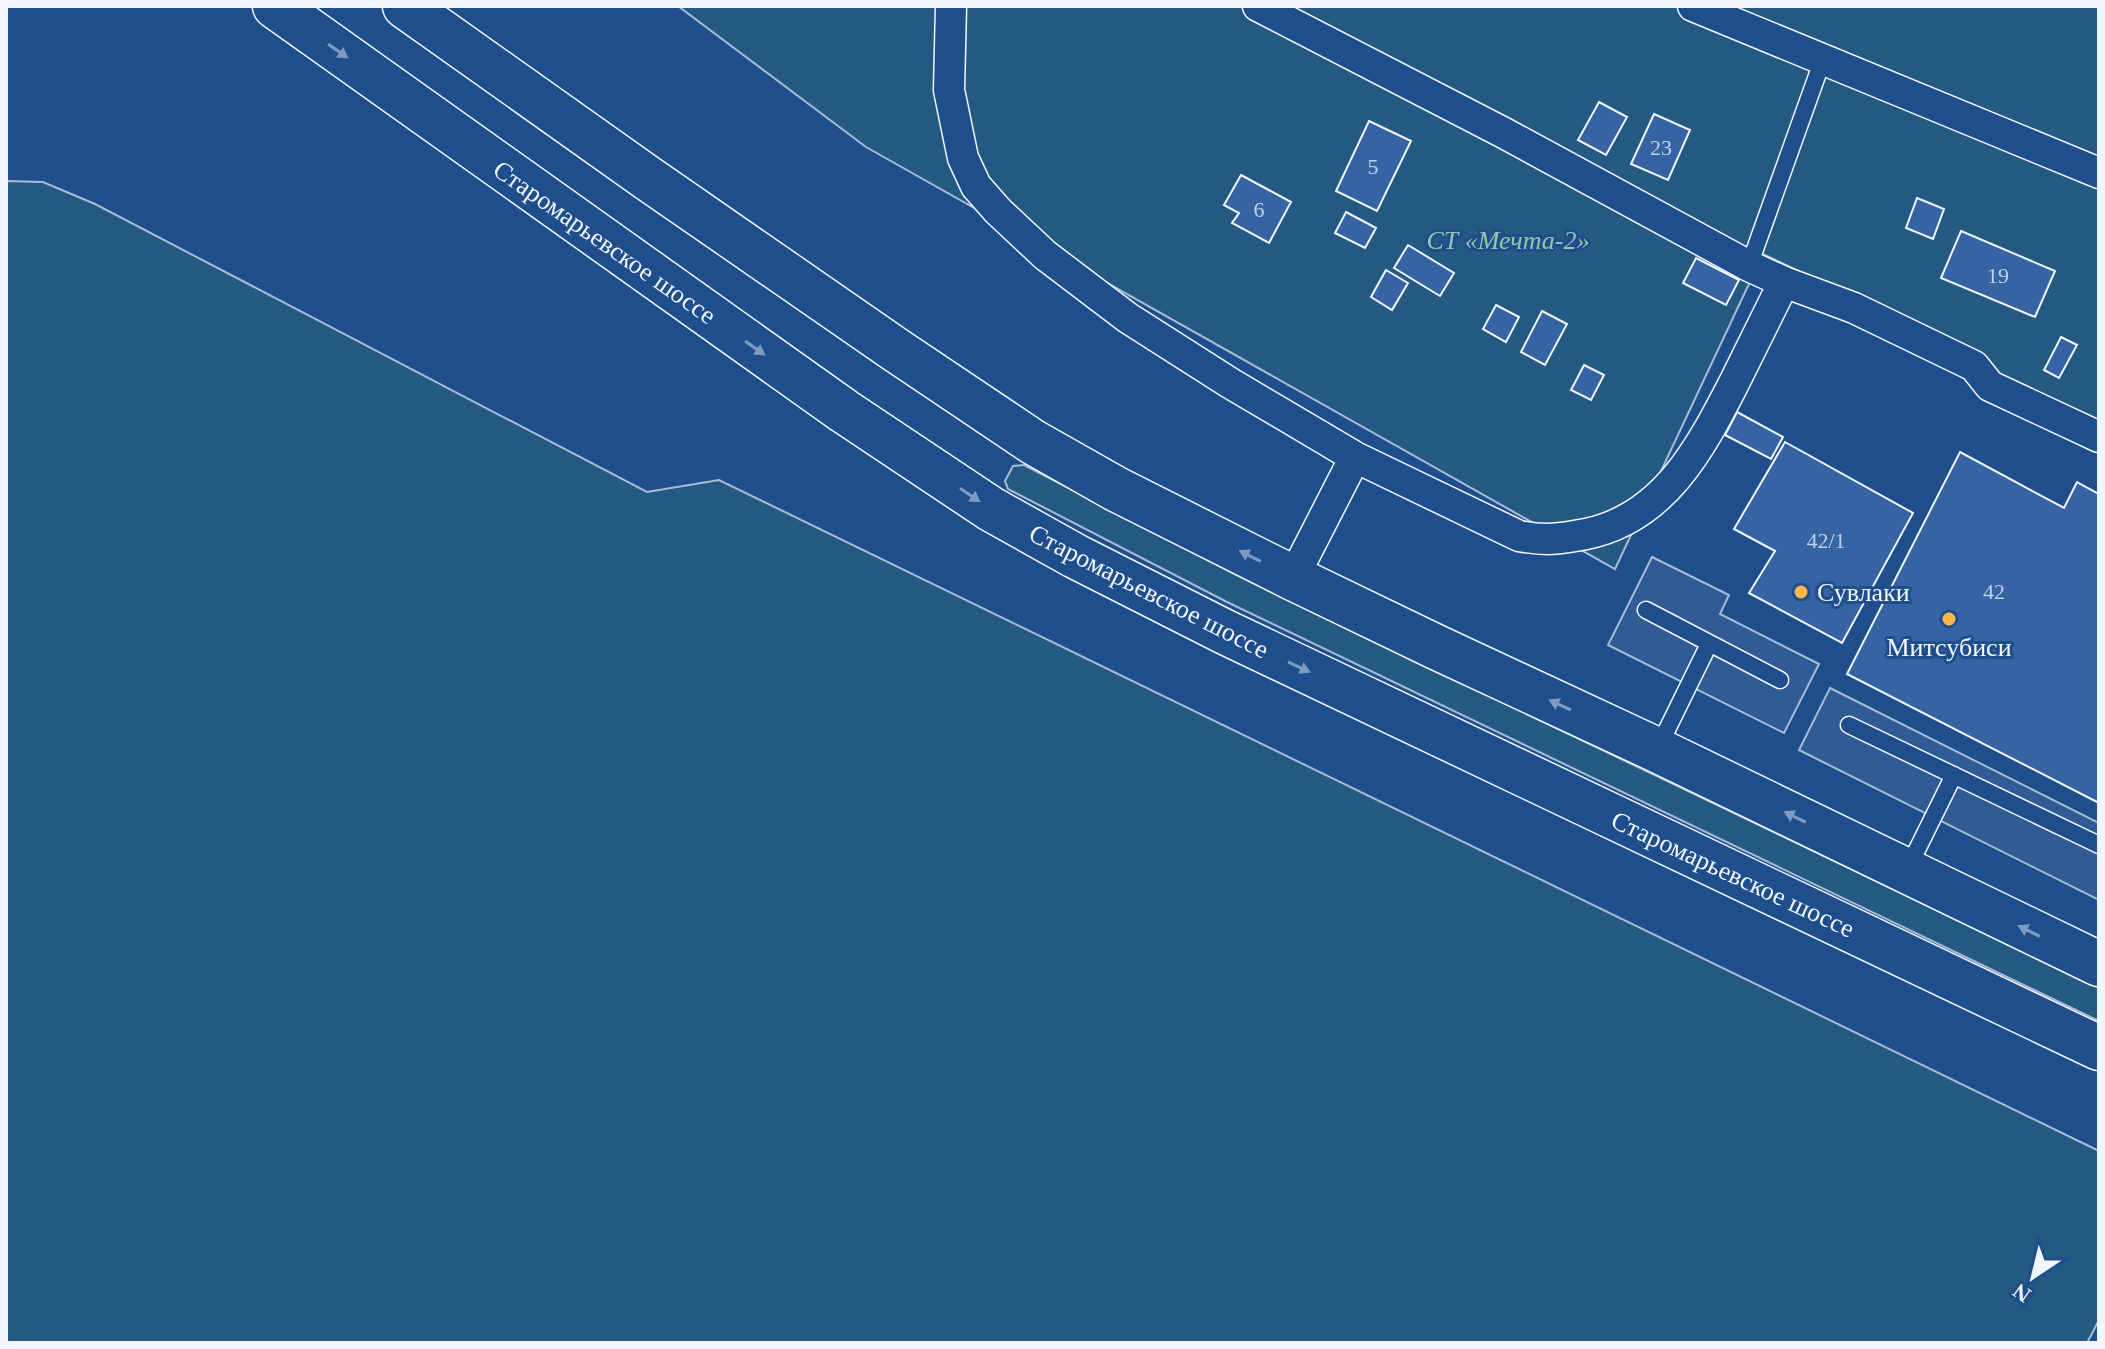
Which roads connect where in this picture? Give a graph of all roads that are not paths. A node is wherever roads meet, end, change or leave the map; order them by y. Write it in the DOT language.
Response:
graph roads {
  1 [pos="275,6"];
  2 [pos="405,6"];
  3 [pos="951,6"];
  4 [pos="1258,6"];
  5 [pos="1693,6"];
  6 [pos="1823,59"];
  7 [pos="2099,173"];
  8 [pos="1749,266"];
  9 [pos="1784,282"];
  10 [pos="2099,437"];
  11 [pos="1355,457"];
  12 [pos="1293,578"];
  13 [pos="1646,610"];
  14 [pos="1709,644"];
  15 [pos="1780,680"];
  16 [pos="1849,725"];
  17 [pos="1657,750"];
  18 [pos="1954,775"];
  19 [pos="2099,845"];
  20 [pos="1906,871"];
  21 [pos="2099,964"];
  22 [pos="2099,1048"];
  1 -- 22 [label="main road, Старомарьевское шоссе, one-way"];
  12 -- 2 [label="main road, one-way"];
  3 -- 11 [label="street"];
  4 -- 8 [label="street"];
  5 -- 6 [label="street"];
  6 -- 7 [label="street"];
  6 -- 8 [label="lane"];
  8 -- 9 [label="street"];
  9 -- 10 [label="street"];
  9 -- 11 [label="street"];
  11 -- 12 [label="street"];
  17 -- 12 [label="main road, one-way"];
  13 -- 14 [label="lane"];
  14 -- 15 [label="lane"];
  14 -- 17 [label="lane"];
  16 -- 18 [label="lane"];
  20 -- 17 [label="main road, one-way"];
  18 -- 19 [label="lane"];
  18 -- 20 [label="lane"];
  21 -- 20 [label="main road, one-way"];
}
